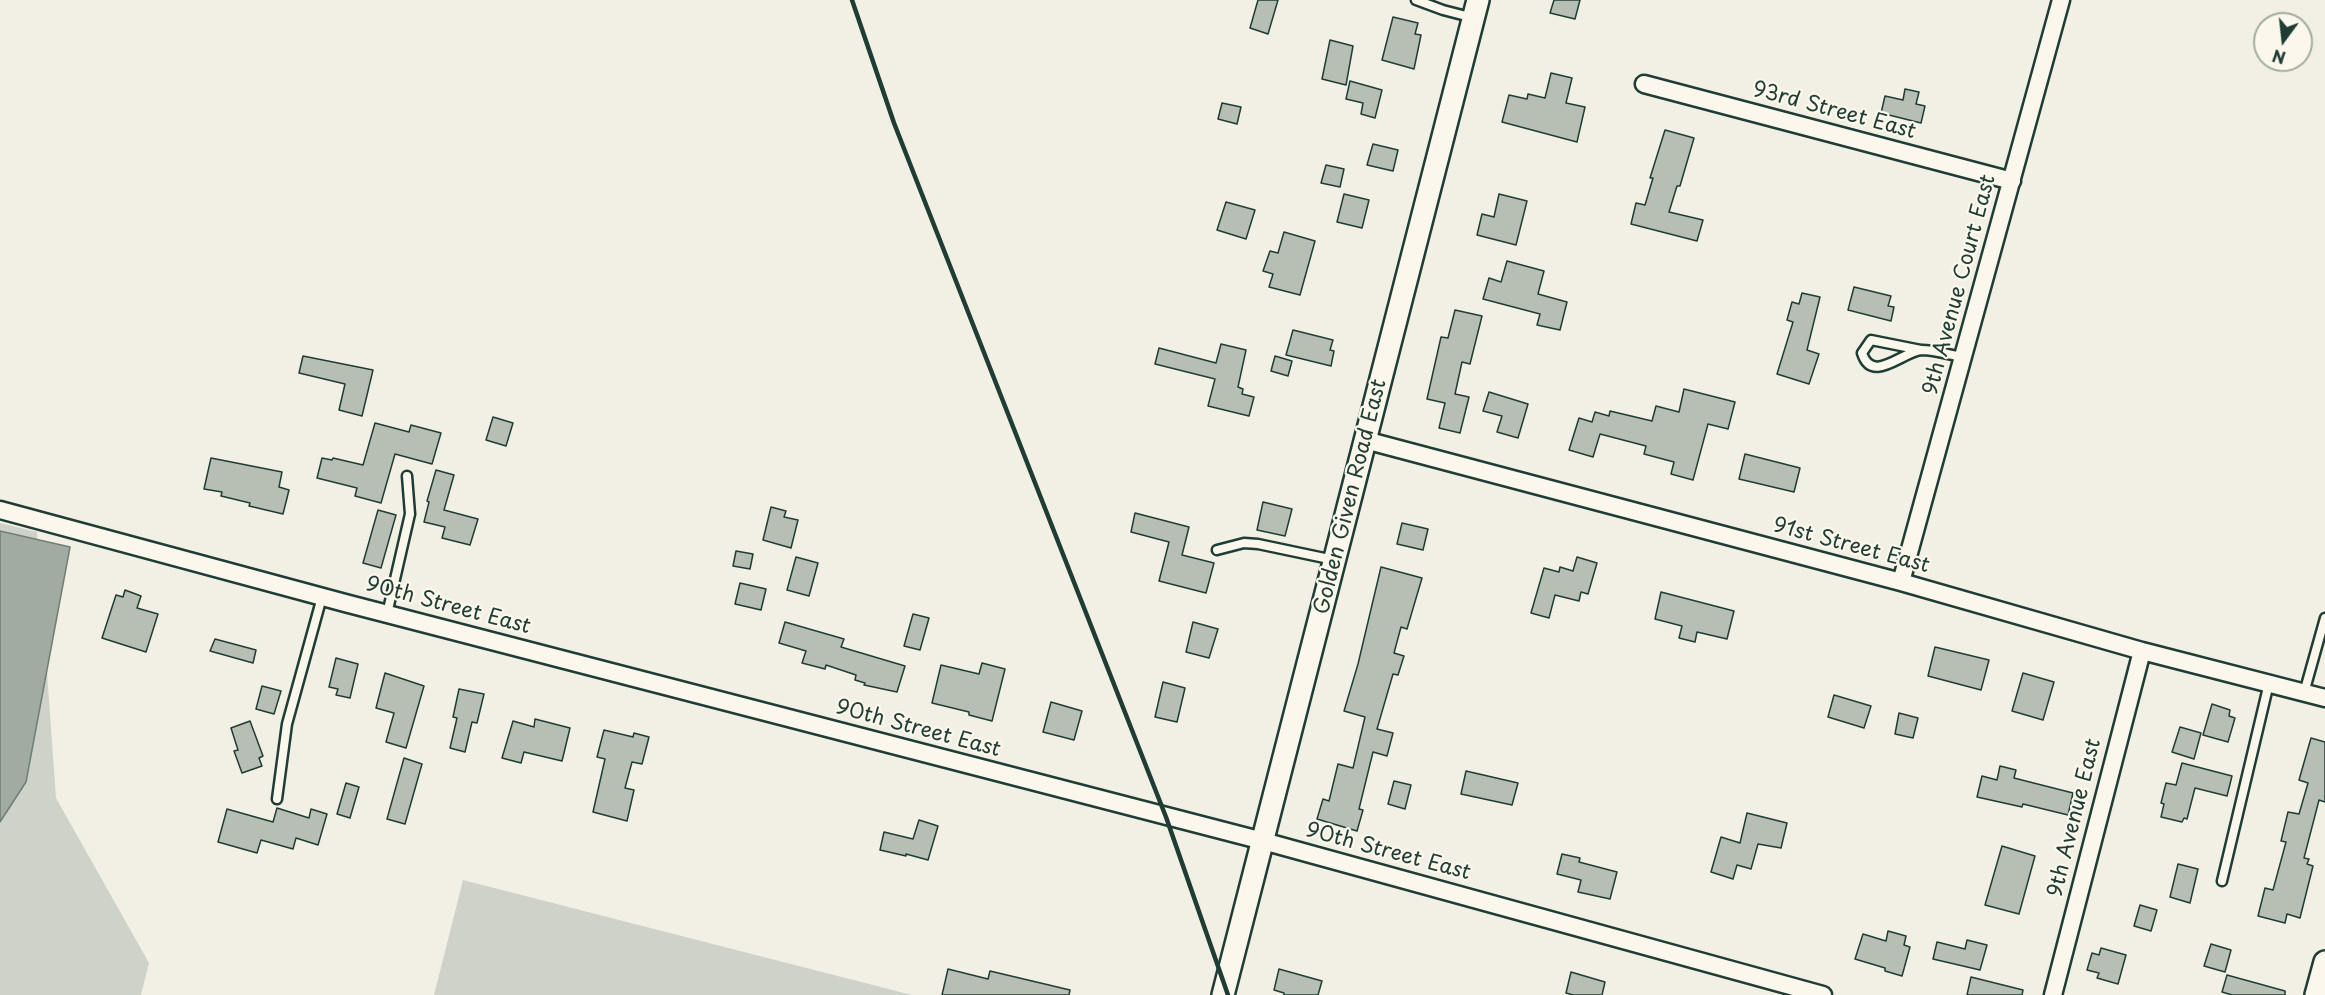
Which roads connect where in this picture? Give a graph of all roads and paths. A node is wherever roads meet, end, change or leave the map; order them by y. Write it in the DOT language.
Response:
graph roads {
  1 [pos="1416,0"];
  2 [pos="2061,0"];
  3 [pos="1476,9"];
  4 [pos="1644,84"];
  5 [pos="2012,181"];
  6 [pos="1920,350"];
  7 [pos="1963,357"];
  8 [pos="1365,440"];
  9 [pos="407,476"];
  10 [pos="0,510"];
  11 [pos="1216,550"];
  12 [pos="1335,561"];
  13 [pos="1901,582"];
  14 [pos="322,597"];
  15 [pos="387,614"];
  16 [pos="2325,618"];
  17 [pos="2142,651"];
  18 [pos="2269,683"];
  19 [pos="2304,693"];
  20 [pos="2325,698"];
  21 [pos="277,799"];
  22 [pos="1263,841"];
  23 [pos="2222,881"];
  24 [pos="2325,962"];
  25 [pos="1227,987"];
  26 [pos="1824,995"];
  27 [pos="2053,995"];
  28 [pos="2316,995"];
  1 -- 3 [label="lane"];
  2 -- 5 [label="street, 9th Avenue Court East"];
  3 -- 8 [label="street, Golden Given Road East"];
  4 -- 5 [label="street, 93rd Street East"];
  5 -- 7 [label="street, 9th Avenue Court East"];
  6 -- 6 [label="lane"];
  6 -- 7 [label="lane"];
  7 -- 13 [label="street, 9th Avenue Court East"];
  8 -- 12 [label="street, Golden Given Road East"];
  8 -- 13 [label="street, 91st Street East"];
  9 -- 15 [label="lane"];
  10 -- 14 [label="street, 90th Street East"];
  11 -- 12 [label="lane"];
  12 -- 22 [label="street, Golden Given Road East"];
  13 -- 17 [label="street, 91st Street East"];
  14 -- 15 [label="street, 90th Street East"];
  14 -- 21 [label="lane"];
  15 -- 22 [label="street, 90th Street East"];
  16 -- 19 [label="lane"];
  17 -- 18 [label="street, 91st Street East"];
  17 -- 27 [label="street, 9th Avenue East"];
  18 -- 19 [label="street, 91st Street East"];
  18 -- 23 [label="lane"];
  19 -- 20 [label="street, 91st Street East"];
  22 -- 25 [label="street, Golden Given Road East"];
  22 -- 26 [label="street, 90th Street East"];
  24 -- 28 [label="street"];
}
